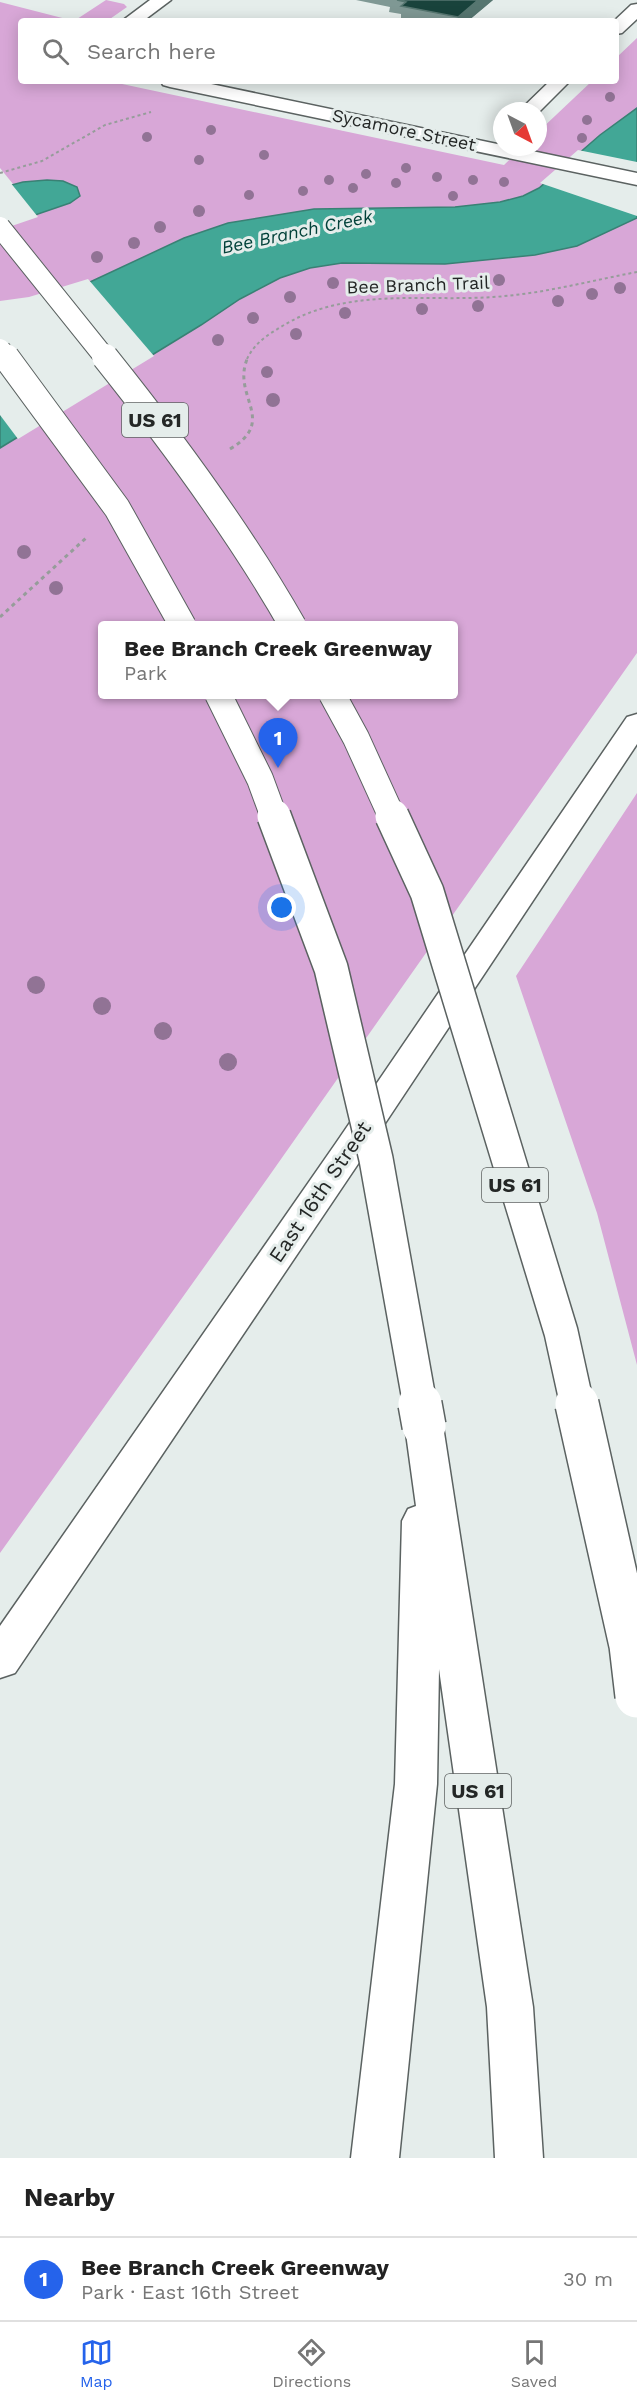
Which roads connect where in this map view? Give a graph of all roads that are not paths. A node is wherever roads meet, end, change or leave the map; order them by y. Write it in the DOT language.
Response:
graph roads {
  1 [pos="162,0"];
  2 [pos="637,9"];
  3 [pos="135,18"];
  4 [pos="619,26"];
  5 [pos="186,84"];
  6 [pos="558,84"];
  7 [pos="539,102"];
  8 [pos="493,141"];
  9 [pos="535,156"];
  10 [pos="637,179"];
  11 [pos="0,227"];
  12 [pos="0,349"];
  13 [pos="180,621"];
  14 [pos="290,621"];
  15 [pos="220,699"];
  16 [pos="335,699"];
  17 [pos="633,737"];
  18 [pos="424,1426"];
  19 [pos="0,1660"];
  20 [pos="637,1696"];
  21 [pos="375,2158"];
  22 [pos="519,2158"];
  1 -- 3 [label="main road"];
  2 -- 4 [label="main road"];
  5 -- 8 [label="main road, Sycamore Street"];
  6 -- 7 [label="main road"];
  9 -- 10 [label="main road, Sycamore Street"];
  11 -- 14 [label="main road, US 61, bridge"];
  12 -- 13 [label="main road, bridge"];
  15 -- 18 [label="main road, US 61, bridge"];
  16 -- 20 [label="main road, US 61, bridge"];
  17 -- 19 [label="main road, East 16th Street"];
  18 -- 21 [label="main road"];
  18 -- 22 [label="main road, US 61"];
}
